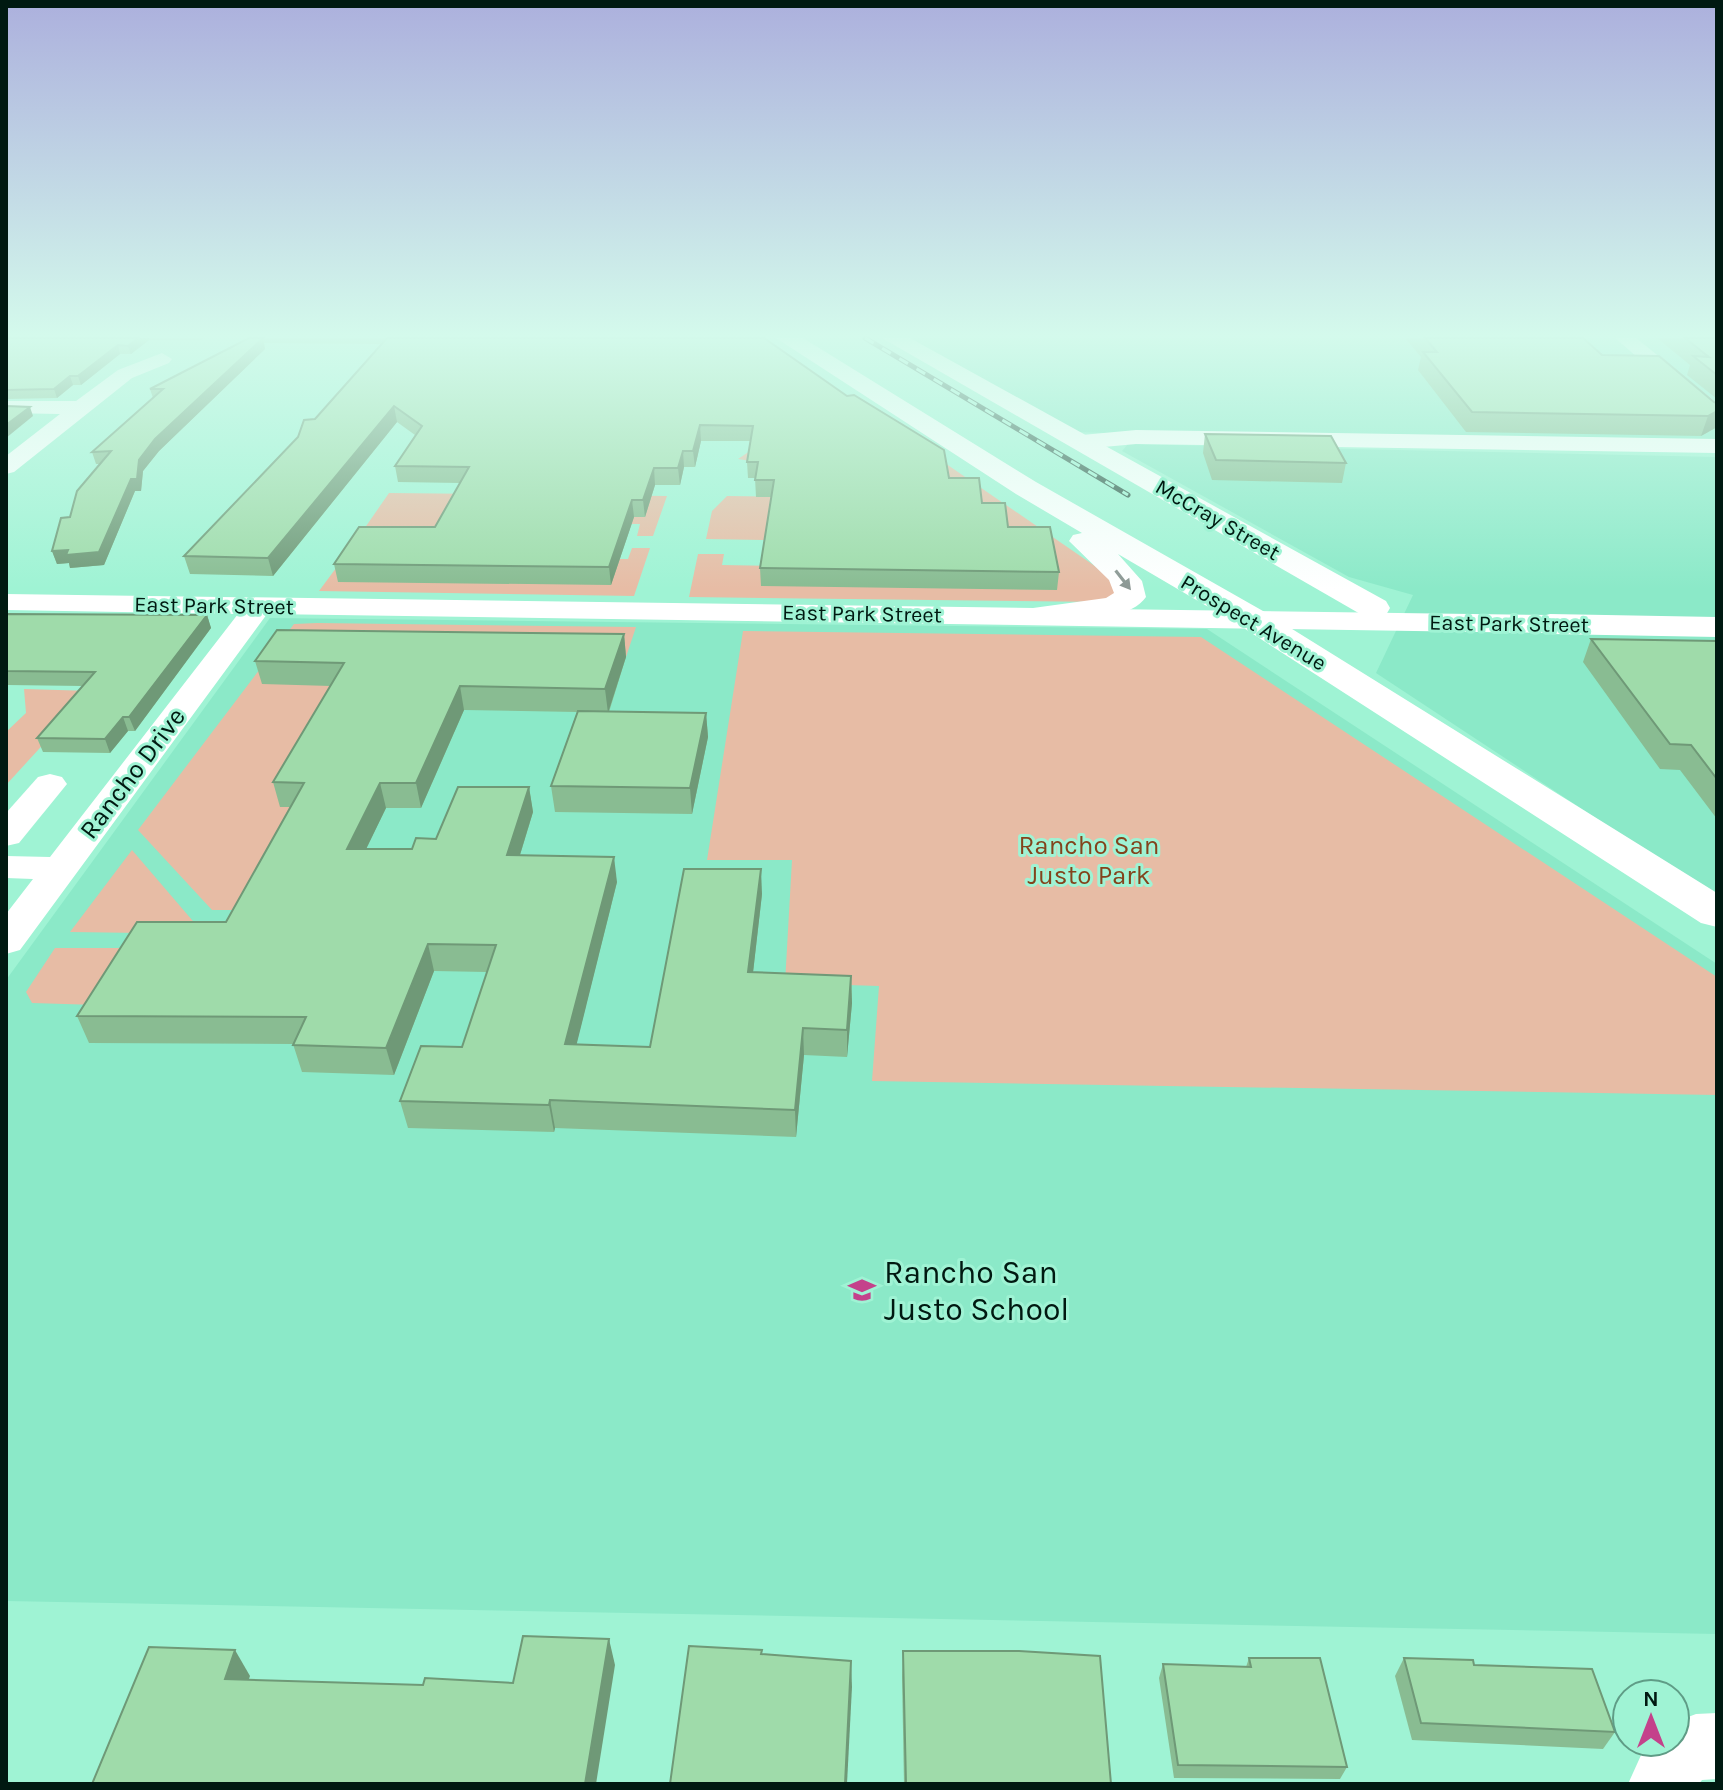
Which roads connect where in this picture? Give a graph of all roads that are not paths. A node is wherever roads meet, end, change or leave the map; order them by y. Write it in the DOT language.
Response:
graph roads {
  1 [pos="63,422"];
  2 [pos="920,422"];
  3 [pos="1045,422"];
  4 [pos="1082,442"];
  5 [pos="1717,446"];
  6 [pos="6,467"];
  7 [pos="1026,488"];
  8 [pos="6,602"];
  9 [pos="259,606"];
  10 [pos="1374,608"];
  11 [pos="1045,615"];
  12 [pos="1251,618"];
  13 [pos="1550,624"];
  14 [pos="1717,627"];
  15 [pos="50,784"];
  16 [pos="6,835"];
  17 [pos="6,867"];
  18 [pos="60,868"];
  19 [pos="1717,913"];
  20 [pos="6,941"];
  21 [pos="1717,1746"];
  22 [pos="1662,1784"];
  1 -- 6 [label="street"];
  2 -- 7 [label="street, Prospect Avenue"];
  3 -- 4 [label="street, McCray Street"];
  4 -- 5 [label="street"];
  4 -- 10 [label="street, McCray Street"];
  7 -- 11 [label="street, one-way"];
  7 -- 12 [label="street, Prospect Avenue"];
  8 -- 9 [label="street, East Park Street"];
  9 -- 11 [label="street, East Park Street"];
  9 -- 18 [label="street, Rancho Drive"];
  11 -- 12 [label="street, East Park Street"];
  12 -- 13 [label="street, East Park Street"];
  12 -- 19 [label="street, Prospect Avenue"];
  13 -- 14 [label="street, East Park Street"];
  15 -- 16 [label="street"];
  17 -- 18 [label="street"];
  18 -- 20 [label="street, Rancho Drive"];
  21 -- 22 [label="street"];
}
